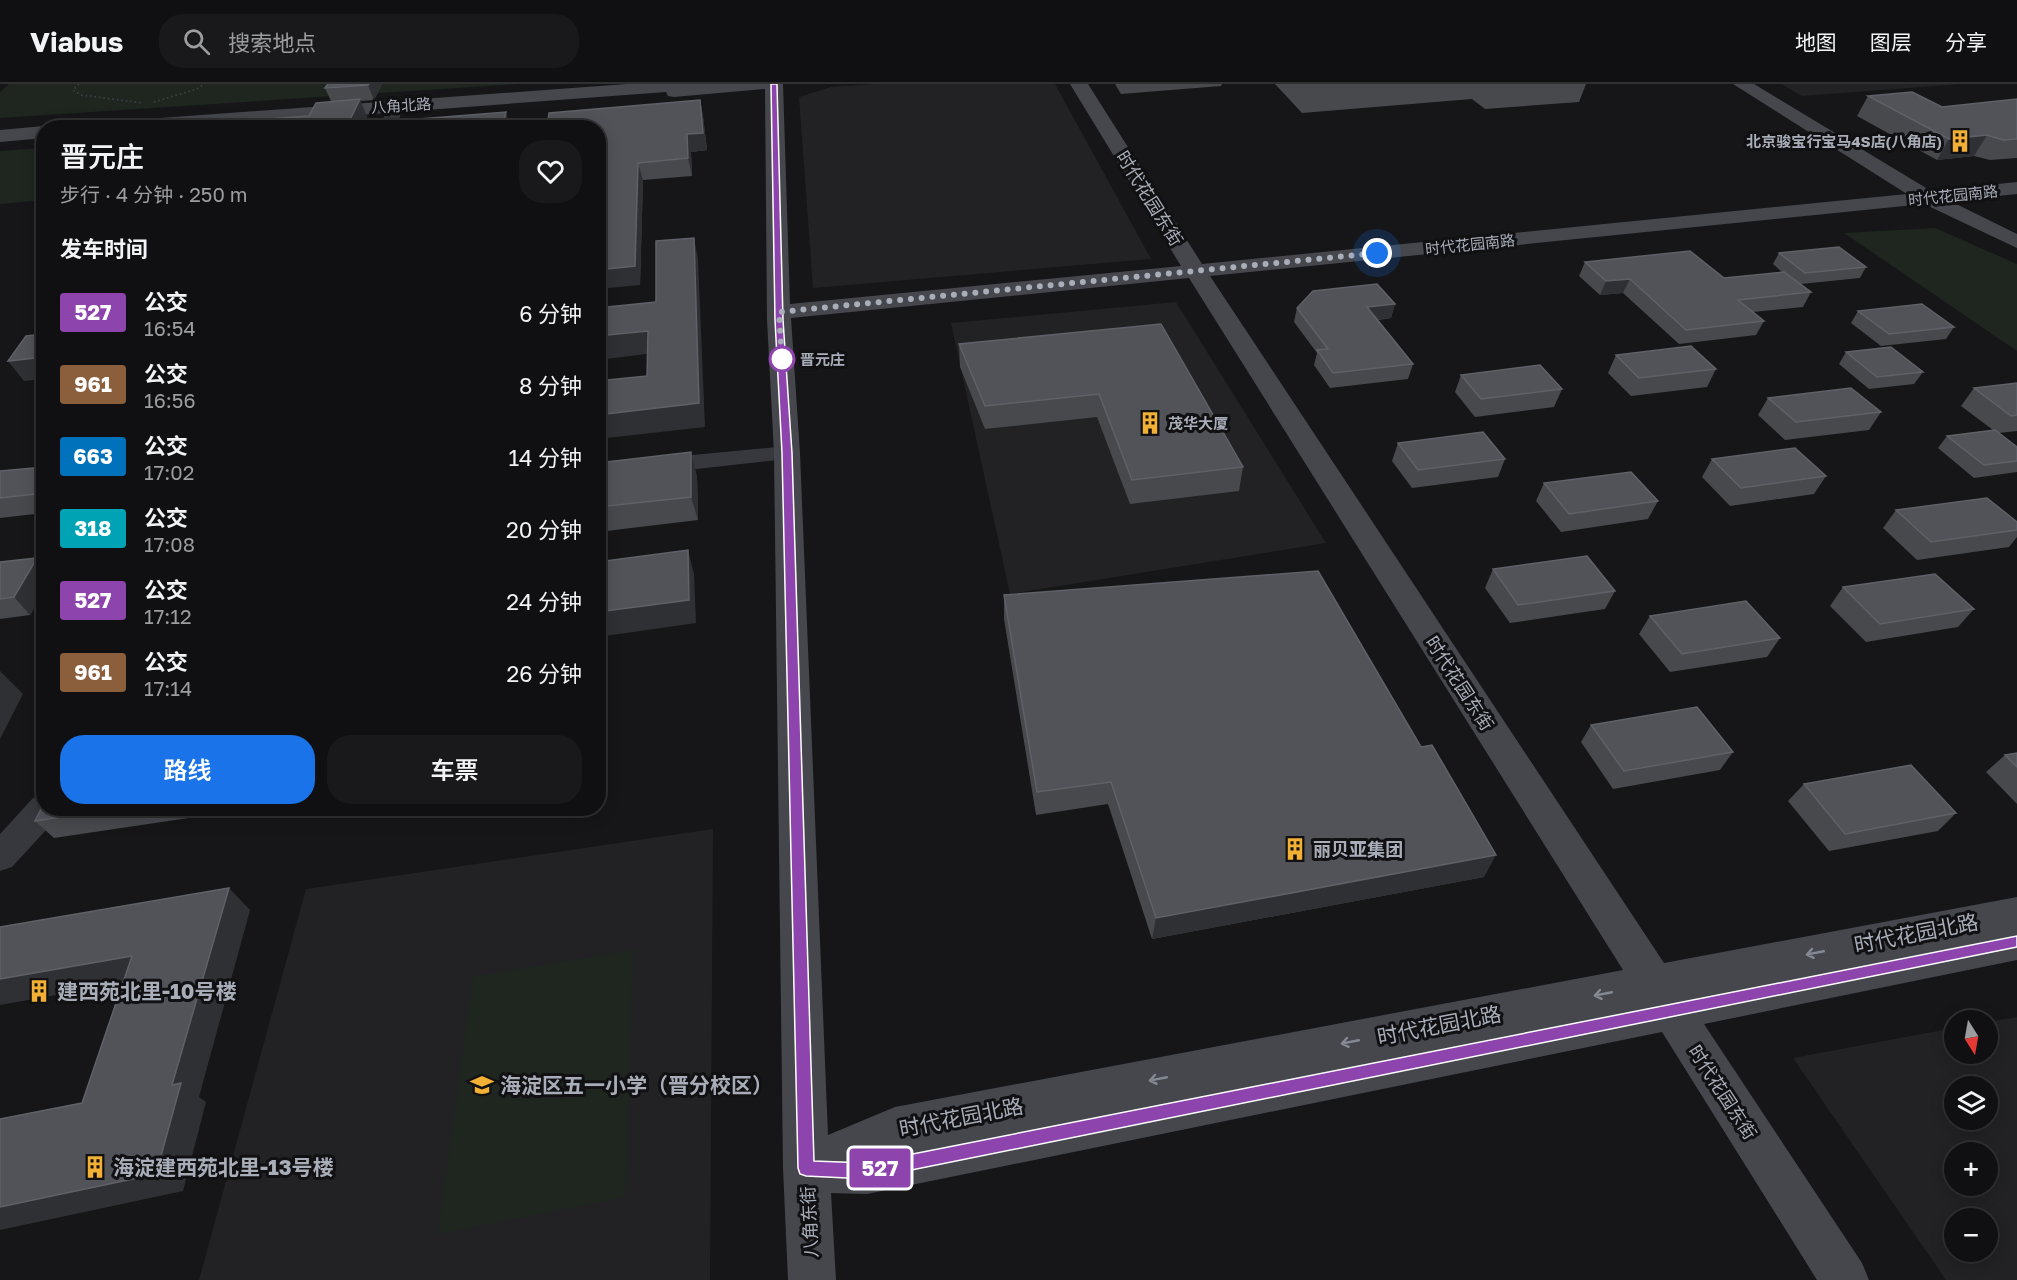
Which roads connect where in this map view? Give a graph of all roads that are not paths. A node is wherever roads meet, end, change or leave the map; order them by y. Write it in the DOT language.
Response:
graph roads {
  1 [pos="697,84"];
  2 [pos="767,84"];
  3 [pos="774,84"];
  4 [pos="1079,84"];
  5 [pos="1742,84"];
  6 [pos="1756,84"];
  7 [pos="213,120"];
  8 [pos="391,120"];
  9 [pos="36,133"];
  10 [pos="0,136"];
  11 [pos="36,140"];
  12 [pos="0,143"];
  13 [pos="2017,188"];
  14 [pos="2017,196"];
  15 [pos="1940,200"];
  16 [pos="2017,233"];
  17 [pos="2017,242"];
  18 [pos="1201,275"];
  19 [pos="779,316"];
  20 [pos="787,453"];
  21 [pos="606,471"];
  22 [pos="38,816"];
  23 [pos="0,857"];
  24 [pos="2017,914"];
  25 [pos="2017,942"];
  26 [pos="1663,998"];
  27 [pos="806,1168"];
  28 [pos="812,1280"];
  29 [pos="1845,1280"];
  1 -- 7 [label="street, 八角北路"];
  2 -- 8 [label="street, 八角北路"];
  3 -- 19 [label="street, 八角东街"];
  4 -- 18 [label="street, 时代花园东街"];
  5 -- 15 [label="street"];
  6 -- 15 [label="street"];
  9 -- 10 [label="street"];
  11 -- 12 [label="street"];
  13 -- 15 [label="street, 时代花园南路"];
  14 -- 15 [label="street, 时代花园南路"];
  15 -- 16 [label="street"];
  15 -- 17 [label="street"];
  15 -- 18 [label="street, 时代花园南路"];
  18 -- 19 [label="street, 时代花园南路"];
  18 -- 26 [label="street, 时代花园东街"];
  19 -- 20 [label="street, 八角东街"];
  20 -- 21 [label="street"];
  20 -- 27 [label="street, 八角东街"];
  22 -- 23 [label="street"];
  24 -- 26 [label="street, 时代花园北路, one-way"];
  25 -- 26 [label="street, 时代花园北路"];
  26 -- 27 [label="street, 时代花园北路"];
  26 -- 29 [label="street, 时代花园东街"];
  27 -- 28 [label="street, 八角东街"];
}
